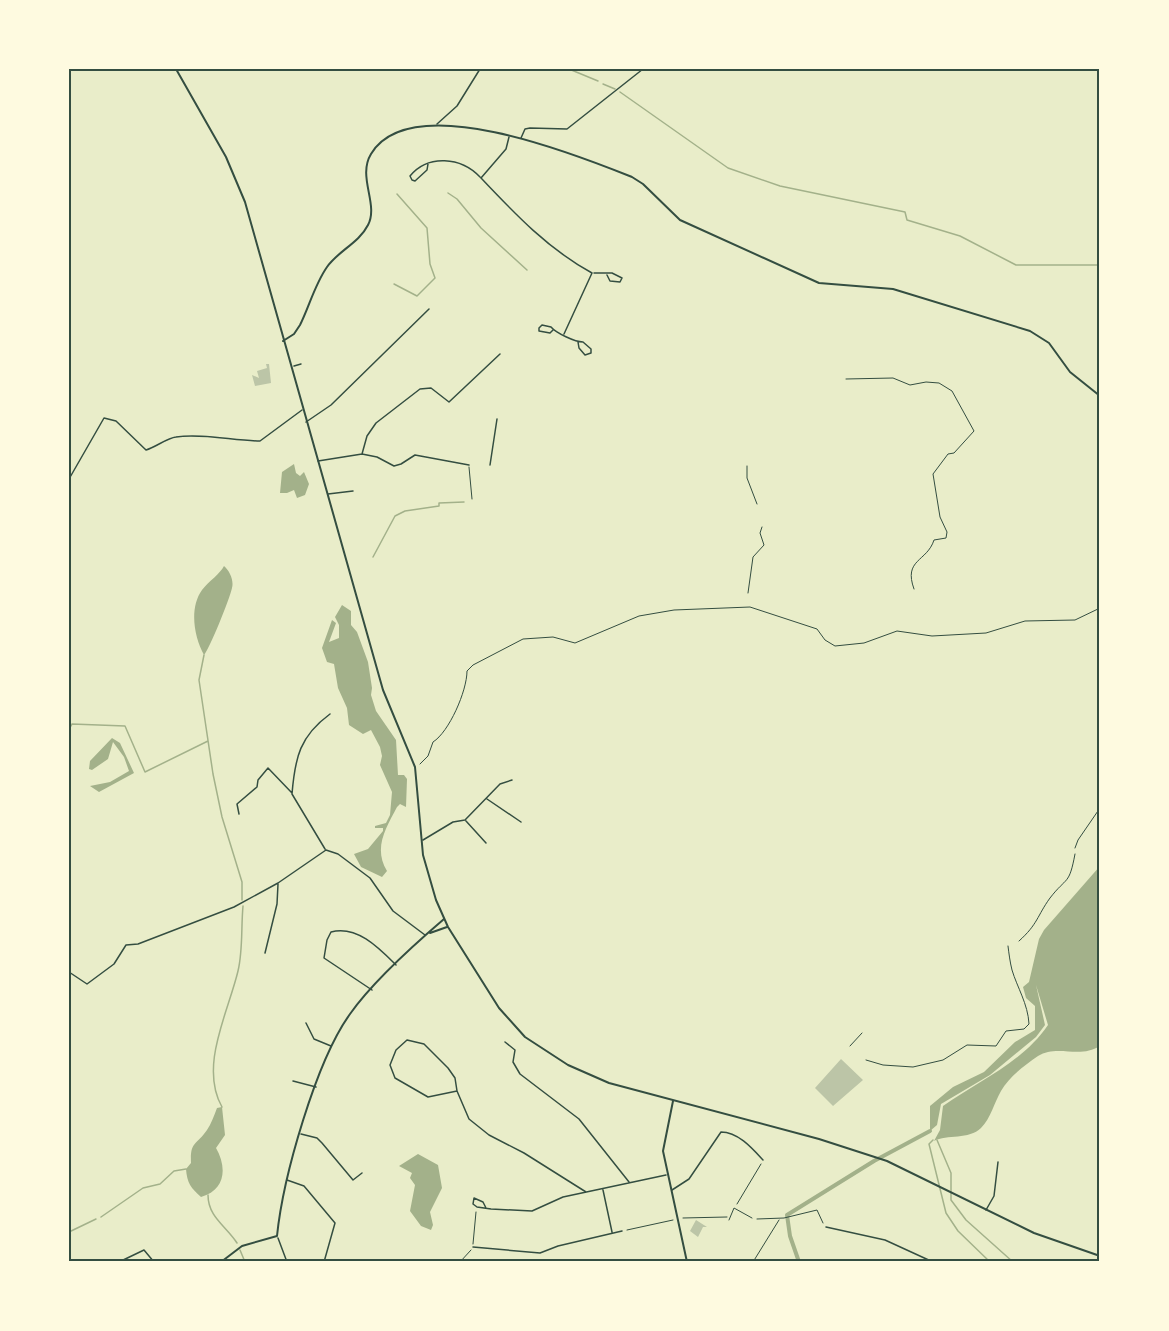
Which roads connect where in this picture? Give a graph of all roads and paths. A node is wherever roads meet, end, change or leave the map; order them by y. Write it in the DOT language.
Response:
graph roads {
  1 [pos="176,69"];
  2 [pos="480,69"];
  3 [pos="643,69"];
  4 [pos="437,124"];
  5 [pos="509,137"];
  6 [pos="520,139"];
  7 [pos="428,164"];
  8 [pos="481,178"];
  9 [pos="592,273"];
  10 [pos="607,275"];
  11 [pos="429,309"];
  12 [pos="553,330"];
  13 [pos="564,334"];
  14 [pos="283,341"];
  15 [pos="578,342"];
  16 [pos="500,354"];
  17 [pos="302,364"];
  18 [pos="294,366"];
  19 [pos="846,379"];
  20 [pos="1100,396"];
  21 [pos="302,410"];
  22 [pos="497,418"];
  23 [pos="306,422"];
  24 [pos="363,454"];
  25 [pos="318,461"];
  26 [pos="469,465"];
  27 [pos="490,465"];
  28 [pos="747,466"];
  29 [pos="69,479"];
  30 [pos="353,491"];
  31 [pos="327,495"];
  32 [pos="472,500"];
  33 [pos="757,504"];
  34 [pos="762,527"];
  35 [pos="914,589"];
  36 [pos="748,594"];
  37 [pos="1100,608"];
  38 [pos="330,714"];
  39 [pos="420,764"];
  40 [pos="512,780"];
  41 [pos="292,794"];
  42 [pos="487,798"];
  43 [pos="1100,808"];
  44 [pos="239,814"];
  45 [pos="465,820"];
  46 [pos="520,822"];
  47 [pos="422,840"];
  48 [pos="486,843"];
  49 [pos="1076,848"];
  50 [pos="326,850"];
  51 [pos="1074,854"];
  52 [pos="278,883"];
  53 [pos="444,919"];
  54 [pos="448,927"];
  55 [pos="426,935"];
  56 [pos="1019,941"];
  57 [pos="1008,946"];
  58 [pos="265,954"];
  59 [pos="396,964"];
  60 [pos="69,972"];
  61 [pos="372,990"];
  62 [pos="306,1023"];
  63 [pos="862,1033"];
  64 [pos="505,1042"];
  65 [pos="850,1046"];
  66 [pos="332,1047"];
  67 [pos="866,1060"];
  68 [pos="293,1081"];
  69 [pos="316,1087"];
  70 [pos="457,1091"];
  71 [pos="673,1101"];
  72 [pos="301,1134"];
  73 [pos="763,1160"];
  74 [pos="998,1162"];
  75 [pos="362,1173"];
  76 [pos="667,1175"];
  77 [pos="286,1180"];
  78 [pos="630,1182"];
  79 [pos="603,1189"];
  80 [pos="671,1190"];
  81 [pos="586,1192"];
  82 [pos="477,1207"];
  83 [pos="486,1208"];
  84 [pos="734,1208"];
  85 [pos="986,1210"];
  86 [pos="732,1214"];
  87 [pos="752,1218"];
  88 [pos="780,1218"];
  89 [pos="678,1219"];
  90 [pos="729,1220"];
  91 [pos="826,1227"];
  92 [pos="622,1231"];
  93 [pos="612,1233"];
  94 [pos="277,1236"];
  95 [pos="473,1247"];
  96 [pos="1100,1256"];
  97 [pos="119,1262"];
  98 [pos="154,1262"];
  99 [pos="221,1262"];
  100 [pos="287,1262"];
  101 [pos="324,1262"];
  102 [pos="460,1262"];
  103 [pos="687,1262"];
  104 [pos="753,1262"];
  105 [pos="933,1262"];
  1 -- 14 [label="street"];
  2 -- 4 [label="street"];
  3 -- 6 [label="street"];
  4 -- 5 [label="street"];
  4 -- 14 [label="street"];
  5 -- 6 [label="street"];
  5 -- 8 [label="street"];
  6 -- 20 [label="street"];
  7 -- 7 [label="street"];
  7 -- 8 [label="street"];
  8 -- 9 [label="street"];
  9 -- 10 [label="street"];
  9 -- 13 [label="street"];
  10 -- 10 [label="street"];
  11 -- 23 [label="street"];
  12 -- 13 [label="street"];
  13 -- 15 [label="street"];
  14 -- 21 [label="street"];
  15 -- 15 [label="street"];
  16 -- 24 [label="street"];
  17 -- 18 [label="street"];
  19 -- 35 [label="path"];
  21 -- 23 [label="street"];
  21 -- 29 [label="street"];
  22 -- 27 [label="street"];
  23 -- 25 [label="street"];
  24 -- 25 [label="street"];
  24 -- 26 [label="street"];
  25 -- 31 [label="street"];
  26 -- 32 [label="lane"];
  28 -- 33 [label="path"];
  30 -- 31 [label="street"];
  31 -- 47 [label="street"];
  34 -- 36 [label="path"];
  37 -- 39 [label="path"];
  38 -- 41 [label="street"];
  40 -- 42 [label="street"];
  41 -- 44 [label="street"];
  41 -- 50 [label="street"];
  42 -- 45 [label="street"];
  42 -- 46 [label="street"];
  43 -- 49 [label="path"];
  45 -- 47 [label="street"];
  45 -- 48 [label="street"];
  47 -- 53 [label="street"];
  50 -- 52 [label="street"];
  50 -- 55 [label="street"];
  51 -- 56 [label="path"];
  52 -- 58 [label="street"];
  52 -- 60 [label="street"];
  53 -- 54 [label="street"];
  53 -- 55 [label="street"];
  54 -- 55 [label="street"];
  54 -- 71 [label="street"];
  55 -- 59 [label="street"];
  57 -- 67 [label="path"];
  59 -- 61 [label="street"];
  59 -- 61 [label="street"];
  61 -- 66 [label="street"];
  62 -- 66 [label="street"];
  63 -- 65 [label="path"];
  64 -- 78 [label="street"];
  66 -- 69 [label="street"];
  68 -- 69 [label="street"];
  69 -- 72 [label="street"];
  70 -- 70 [label="street"];
  70 -- 81 [label="street"];
  71 -- 76 [label="street"];
  71 -- 85 [label="street"];
  72 -- 75 [label="street"];
  72 -- 77 [label="street"];
  73 -- 80 [label="street"];
  73 -- 84 [label="path"];
  74 -- 85 [label="street"];
  76 -- 78 [label="street"];
  76 -- 80 [label="street"];
  77 -- 94 [label="street"];
  77 -- 101 [label="street"];
  78 -- 79 [label="street"];
  79 -- 81 [label="street"];
  79 -- 93 [label="street"];
  80 -- 89 [label="street"];
  81 -- 83 [label="street"];
  82 -- 83 [label="street"];
  82 -- 83 [label="street"];
  82 -- 95 [label="path"];
  84 -- 86 [label="lane"];
  84 -- 87 [label="lane"];
  85 -- 96 [label="street"];
  86 -- 89 [label="path"];
  86 -- 90 [label="lane"];
  87 -- 88 [label="path"];
  88 -- 91 [label="path"];
  88 -- 104 [label="path"];
  89 -- 92 [label="path"];
  89 -- 103 [label="street"];
  91 -- 105 [label="street"];
  92 -- 93 [label="street"];
  93 -- 95 [label="street"];
  94 -- 99 [label="street"];
  94 -- 100 [label="street"];
  95 -- 102 [label="path"];
  97 -- 98 [label="street"];
}
